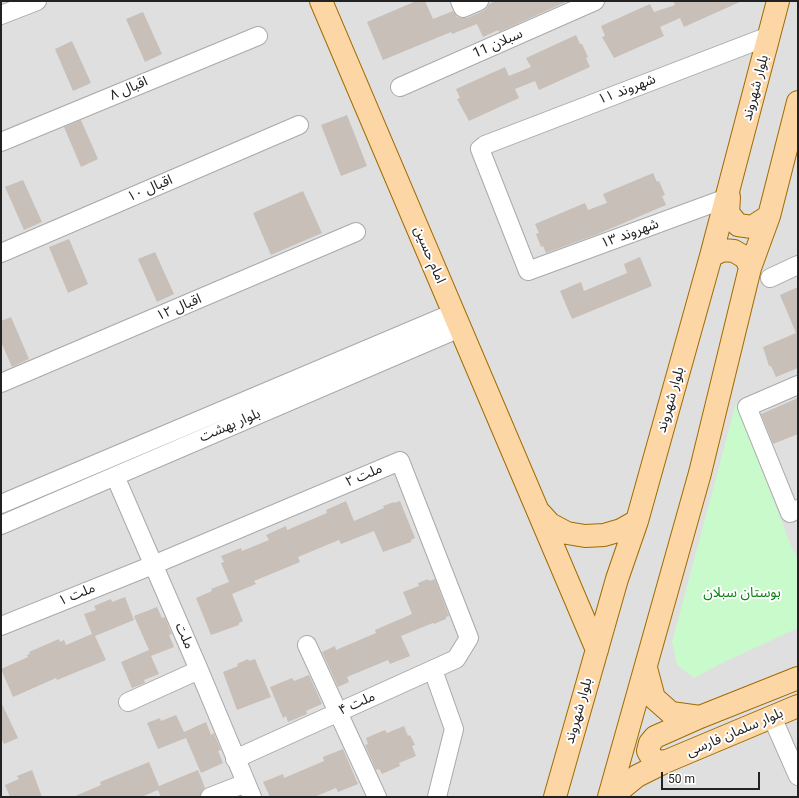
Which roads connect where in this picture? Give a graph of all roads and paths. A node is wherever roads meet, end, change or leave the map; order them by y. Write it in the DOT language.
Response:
graph roads {
  1 [pos="37,1"];
  2 [pos="321,1"];
  3 [pos="595,1"];
  4 [pos="778,1"];
  5 [pos="1,15"];
  6 [pos="258,36"];
  7 [pos="769,36"];
  8 [pos="400,87"];
  9 [pos="798,102"];
  10 [pos="299,125"];
  11 [pos="1,142"];
  12 [pos="728,195"];
  13 [pos="769,216"];
  14 [pos="356,232"];
  15 [pos="1,253"];
  16 [pos="711,256"];
  17 [pos="798,266"];
  18 [pos="750,268"];
  19 [pos="533,270"];
  20 [pos="770,278"];
  21 [pos="456,321"];
  22 [pos="1,383"];
  23 [pos="798,385"];
  24 [pos="115,476"];
  25 [pos="1,504"];
  26 [pos="537,508"];
  27 [pos="794,511"];
  28 [pos="3,518"];
  29 [pos="637,521"];
  30 [pos="153,565"];
  31 [pos="1,626"];
  32 [pos="469,638"];
  33 [pos="307,645"];
  34 [pos="596,650"];
  35 [pos="646,666"];
  36 [pos="199,670"];
  37 [pos="433,670"];
  38 [pos="798,678"];
  39 [pos="128,702"];
  40 [pos="798,706"];
  41 [pos="337,713"];
  42 [pos="700,717"];
  43 [pos="772,717"];
  44 [pos="236,759"];
  45 [pos="667,761"];
  46 [pos="798,776"];
  47 [pos="249,790"];
  48 [pos="210,797"];
  49 [pos="377,797"];
  50 [pos="437,797"];
  51 [pos="556,797"];
  52 [pos="610,797"];
  1 -- 5 [label="street"];
  2 -- 21 [label="main road, امام حسین"];
  3 -- 8 [label="street, سبلان 11"];
  4 -- 7 [label="main road, بلوار شهروند"];
  6 -- 11 [label="street, اقبال ۸"];
  7 -- 12 [label="main road, بلوار شهروند"];
  7 -- 19 [label="street, شهروند ۱۱"];
  9 -- 13 [label="main road"];
  10 -- 15 [label="street, اقبال ۱۰"];
  12 -- 13 [label="main road"];
  12 -- 16 [label="main road, بلوار شهروند"];
  12 -- 19 [label="street, شهروند ۱۳"];
  13 -- 18 [label="main road"];
  14 -- 22 [label="street, اقبال ۱۲"];
  16 -- 18 [label="main road"];
  16 -- 29 [label="main road, بلوار شهروند"];
  17 -- 20 [label="street"];
  18 -- 35 [label="main road"];
  21 -- 24 [label="street, بلوار بهشت"];
  21 -- 25 [label="street, بلوار بهشت"];
  21 -- 26 [label="main road, امام حسین"];
  23 -- 27 [label="street"];
  24 -- 28 [label="street, بلوار بهشت"];
  24 -- 30 [label="street, ملت"];
  26 -- 29 [label="main road"];
  26 -- 34 [label="main road, امام حسین"];
  29 -- 34 [label="main road, بلوار شهروند"];
  30 -- 31 [label="street, ملت ۱"];
  30 -- 32 [label="street, ملت ۲"];
  30 -- 36 [label="street, ملت"];
  32 -- 37 [label="street, ملت ۴"];
  33 -- 41 [label="street"];
  34 -- 51 [label="main road, بلوار شهروند"];
  35 -- 42 [label="main road, بلوار سلمان فارسی"];
  35 -- 52 [label="main road"];
  36 -- 39 [label="street"];
  36 -- 44 [label="street, ملت"];
  37 -- 41 [label="street, ملت ۴"];
  37 -- 50 [label="street"];
  38 -- 42 [label="main road, بلوار سلمان فارسی"];
  40 -- 43 [label="main road, بلوار سلمان فارسی"];
  41 -- 44 [label="street, ملت ۴"];
  41 -- 49 [label="street"];
  42 -- 45 [label="main road"];
  43 -- 45 [label="main road, بلوار سلمان فارسی"];
  43 -- 46 [label="street"];
  44 -- 47 [label="street, ملت"];
  45 -- 52 [label="main road, بلوار سلمان فارسی"];
  47 -- 48 [label="street"];
}
